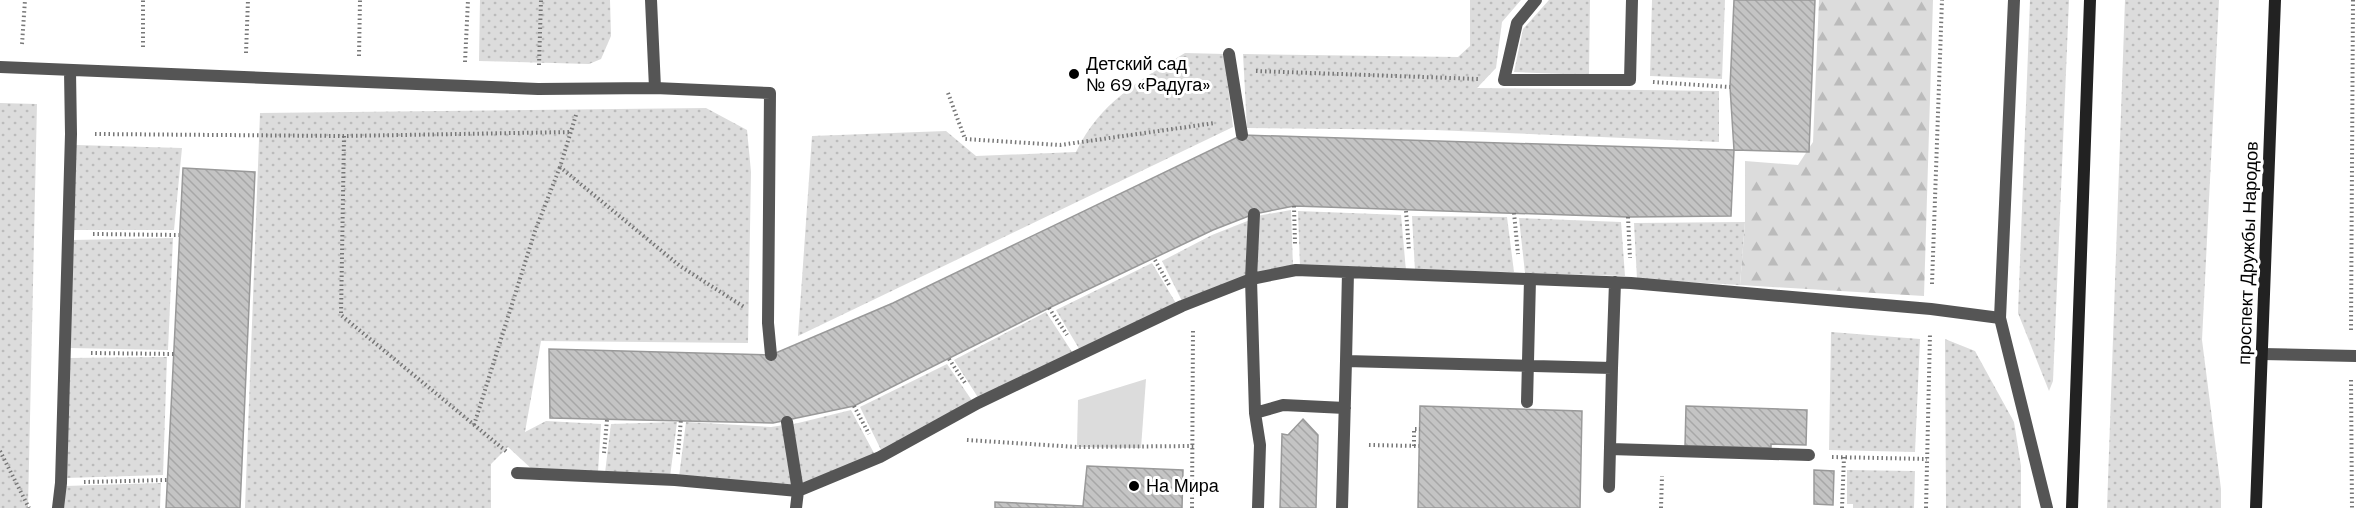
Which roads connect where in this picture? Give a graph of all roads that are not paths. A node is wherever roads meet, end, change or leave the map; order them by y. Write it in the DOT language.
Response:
graph roads {
  1 [pos="651,0"];
  2 [pos="1536,0"];
  3 [pos="1632,0"];
  4 [pos="2014,0"];
  5 [pos="2090,0"];
  6 [pos="2275,0"];
  7 [pos="1228,54"];
  8 [pos="0,67"];
  9 [pos="70,71"];
  10 [pos="655,88"];
  11 [pos="1242,135"];
  12 [pos="1254,214"];
  13 [pos="1348,272"];
  14 [pos="1525,278"];
  15 [pos="1251,279"];
  16 [pos="1615,282"];
  17 [pos="2000,318"];
  18 [pos="2262,354"];
  19 [pos="771,355"];
  20 [pos="2353,356"];
  21 [pos="1346,361"];
  22 [pos="1528,366"];
  23 [pos="1612,368"];
  24 [pos="1527,402"];
  25 [pos="1345,408"];
  26 [pos="1255,413"];
  27 [pos="787,422"];
  28 [pos="1610,449"];
  29 [pos="1809,455"];
  30 [pos="517,473"];
  31 [pos="1609,487"];
  32 [pos="798,491"];
  33 [pos="58,508"];
  34 [pos="796,508"];
  35 [pos="1258,508"];
  36 [pos="1342,508"];
  37 [pos="2047,508"];
  38 [pos="2072,508"];
  39 [pos="2256,508"];
  1 -- 10 [label="street"];
  2 -- 3 [label="street"];
  4 -- 17 [label="street"];
  5 -- 38 [label="main road"];
  6 -- 18 [label="main road, проспект Дружбы Народов"];
  7 -- 11 [label="street"];
  8 -- 9 [label="street"];
  9 -- 10 [label="street"];
  9 -- 33 [label="street"];
  10 -- 19 [label="street"];
  12 -- 15 [label="street"];
  13 -- 14 [label="street"];
  13 -- 15 [label="street"];
  13 -- 21 [label="street"];
  14 -- 16 [label="street"];
  14 -- 22 [label="street"];
  15 -- 26 [label="street"];
  15 -- 32 [label="street"];
  16 -- 17 [label="street"];
  16 -- 23 [label="street"];
  17 -- 37 [label="street"];
  18 -- 20 [label="street"];
  18 -- 39 [label="main road, проспект Дружбы Народов"];
  21 -- 22 [label="street"];
  21 -- 25 [label="street"];
  22 -- 23 [label="street"];
  22 -- 24 [label="street"];
  23 -- 28 [label="street"];
  25 -- 26 [label="street"];
  25 -- 36 [label="street"];
  26 -- 35 [label="street"];
  27 -- 32 [label="street"];
  28 -- 29 [label="street"];
  28 -- 31 [label="street"];
  30 -- 32 [label="street"];
  32 -- 34 [label="street"];
}
